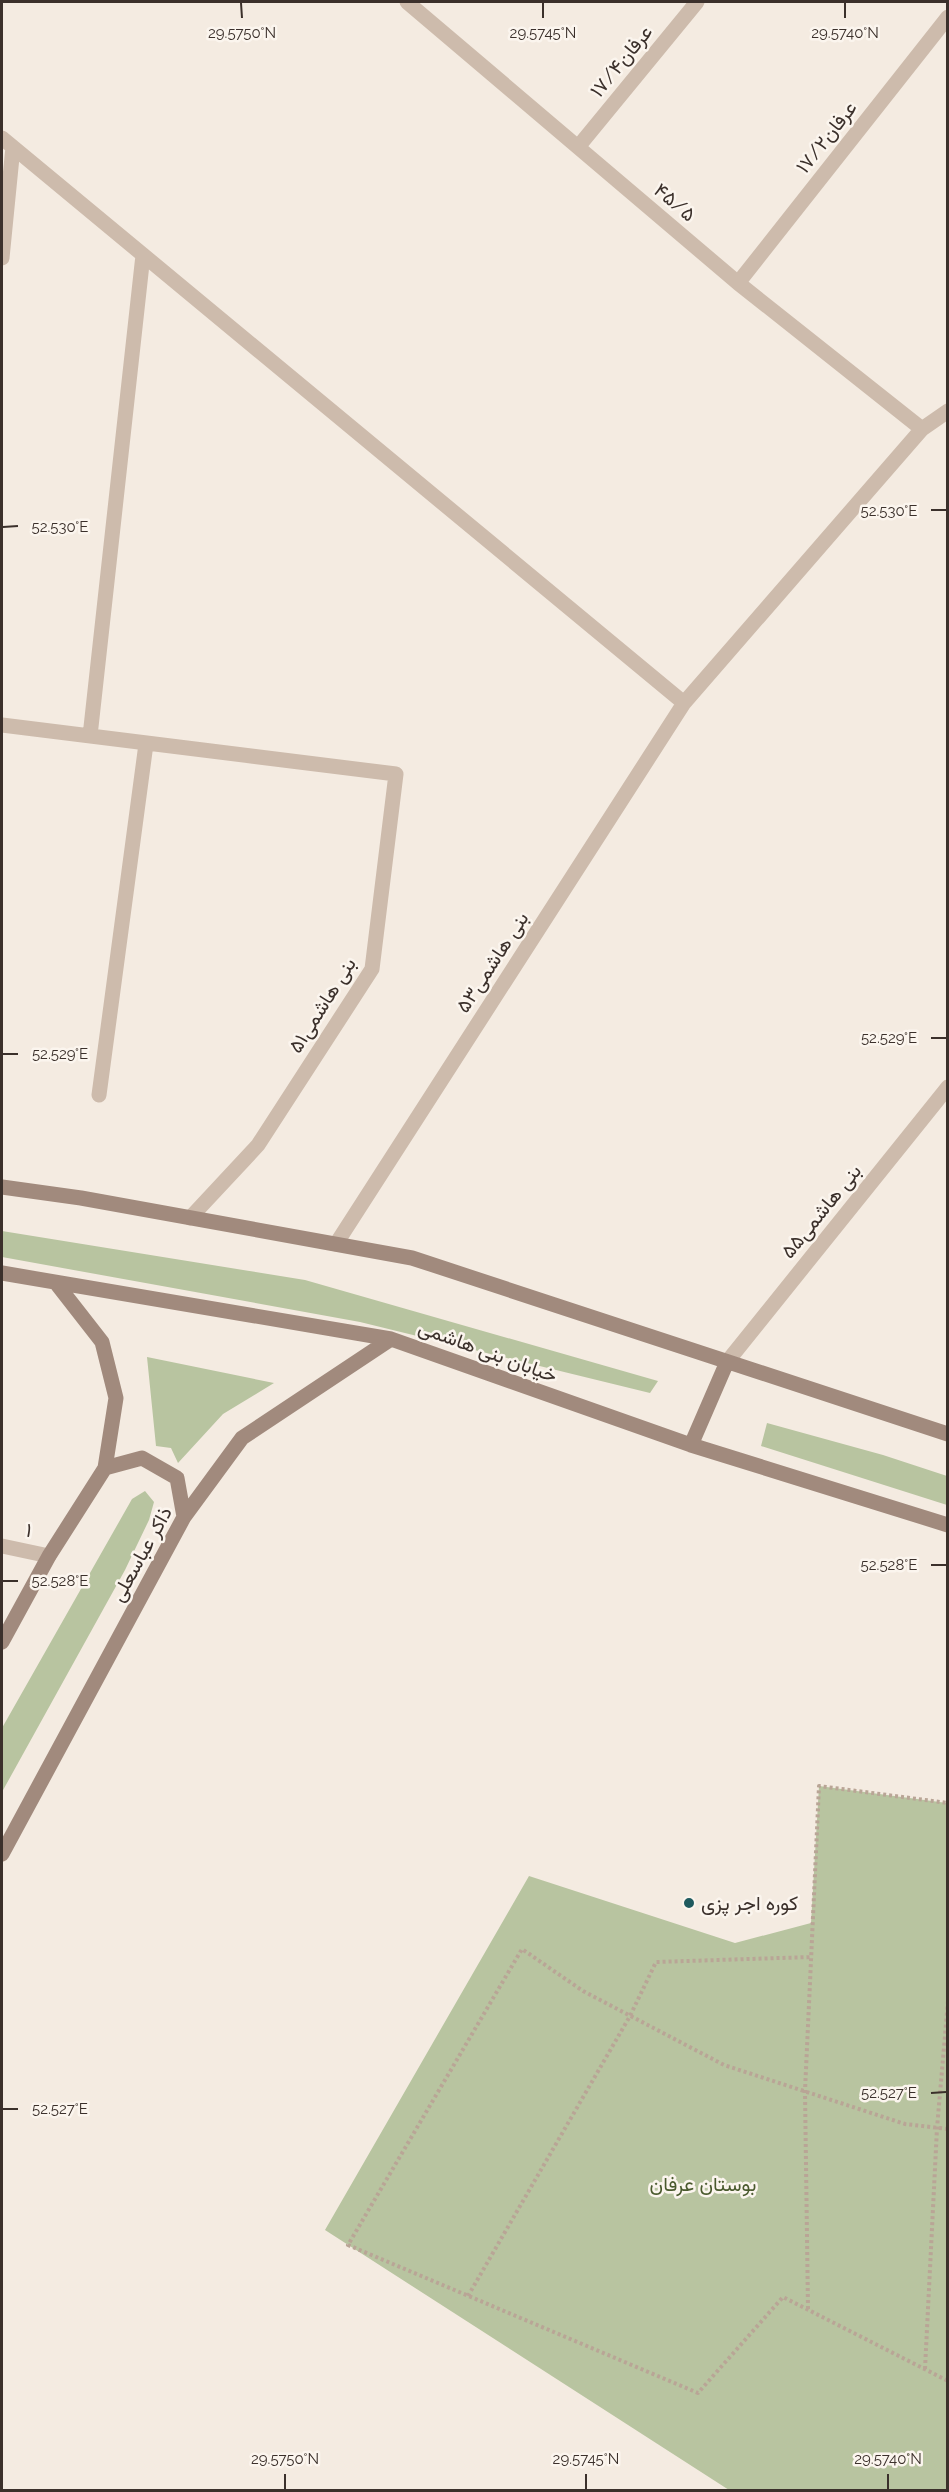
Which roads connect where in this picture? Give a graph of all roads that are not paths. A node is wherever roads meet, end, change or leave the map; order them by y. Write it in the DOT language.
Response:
graph roads {
  1 [pos="407,2"];
  2 [pos="697,2"];
  3 [pos="425,7"];
  4 [pos="948,17"];
  5 [pos="7,143"];
  6 [pos="578,147"];
  7 [pos="143,255"];
  8 [pos="2,258"];
  9 [pos="738,283"];
  10 [pos="948,411"];
  11 [pos="922,429"];
  12 [pos="684,703"];
  13 [pos="2,725"];
  14 [pos="90,736"];
  15 [pos="146,744"];
  16 [pos="948,1087"];
  17 [pos="99,1095"];
  18 [pos="2,1187"];
  19 [pos="190,1218"];
  20 [pos="336,1244"];
  21 [pos="2,1273"];
  22 [pos="56,1283"];
  23 [pos="391,1339"];
  24 [pos="727,1362"];
  25 [pos="948,1434"];
  26 [pos="691,1446"];
  27 [pos="105,1468"];
  28 [pos="184,1517"];
  29 [pos="948,1525"];
  30 [pos="2,1546"];
  31 [pos="49,1556"];
  32 [pos="2,1642"];
  33 [pos="2,1854"];
  1 -- 3 [label="street, ۴۵/۵"];
  2 -- 6 [label="street, ۱۷/۴عرفان"];
  3 -- 6 [label="street, ۴۵/۵"];
  4 -- 9 [label="street, ۱۷/۲عرفان"];
  5 -- 7 [label="street"];
  5 -- 8 [label="street"];
  6 -- 9 [label="street, ۴۵/۵"];
  7 -- 12 [label="street"];
  7 -- 14 [label="street"];
  9 -- 11 [label="street, ۴۵/۵"];
  10 -- 11 [label="street, بنی هاشمی۵۳"];
  11 -- 12 [label="street, بنی هاشمی۵۳"];
  12 -- 20 [label="street, بنی هاشمی۵۳"];
  13 -- 14 [label="street"];
  14 -- 15 [label="street"];
  15 -- 17 [label="street"];
  15 -- 19 [label="street, بنی هاشمی۵۱"];
  16 -- 24 [label="street, بنی هاشمی۵۵"];
  18 -- 19 [label="main road"];
  19 -- 20 [label="main road"];
  20 -- 24 [label="main road"];
  21 -- 22 [label="main road, خیابان بنی هاشمی"];
  22 -- 23 [label="main road, خیابان بنی هاشمی"];
  22 -- 27 [label="main road"];
  23 -- 26 [label="main road, خیابان بنی هاشمی"];
  23 -- 28 [label="main road, ذاکر عباسعلی"];
  24 -- 25 [label="main road"];
  24 -- 26 [label="main road"];
  26 -- 29 [label="main road, خیابان بنی هاشمی"];
  27 -- 28 [label="main road"];
  27 -- 31 [label="main road"];
  28 -- 33 [label="main road, ذاکر عباسعلی"];
  30 -- 31 [label="street, ۱"];
  31 -- 32 [label="main road"];
}
